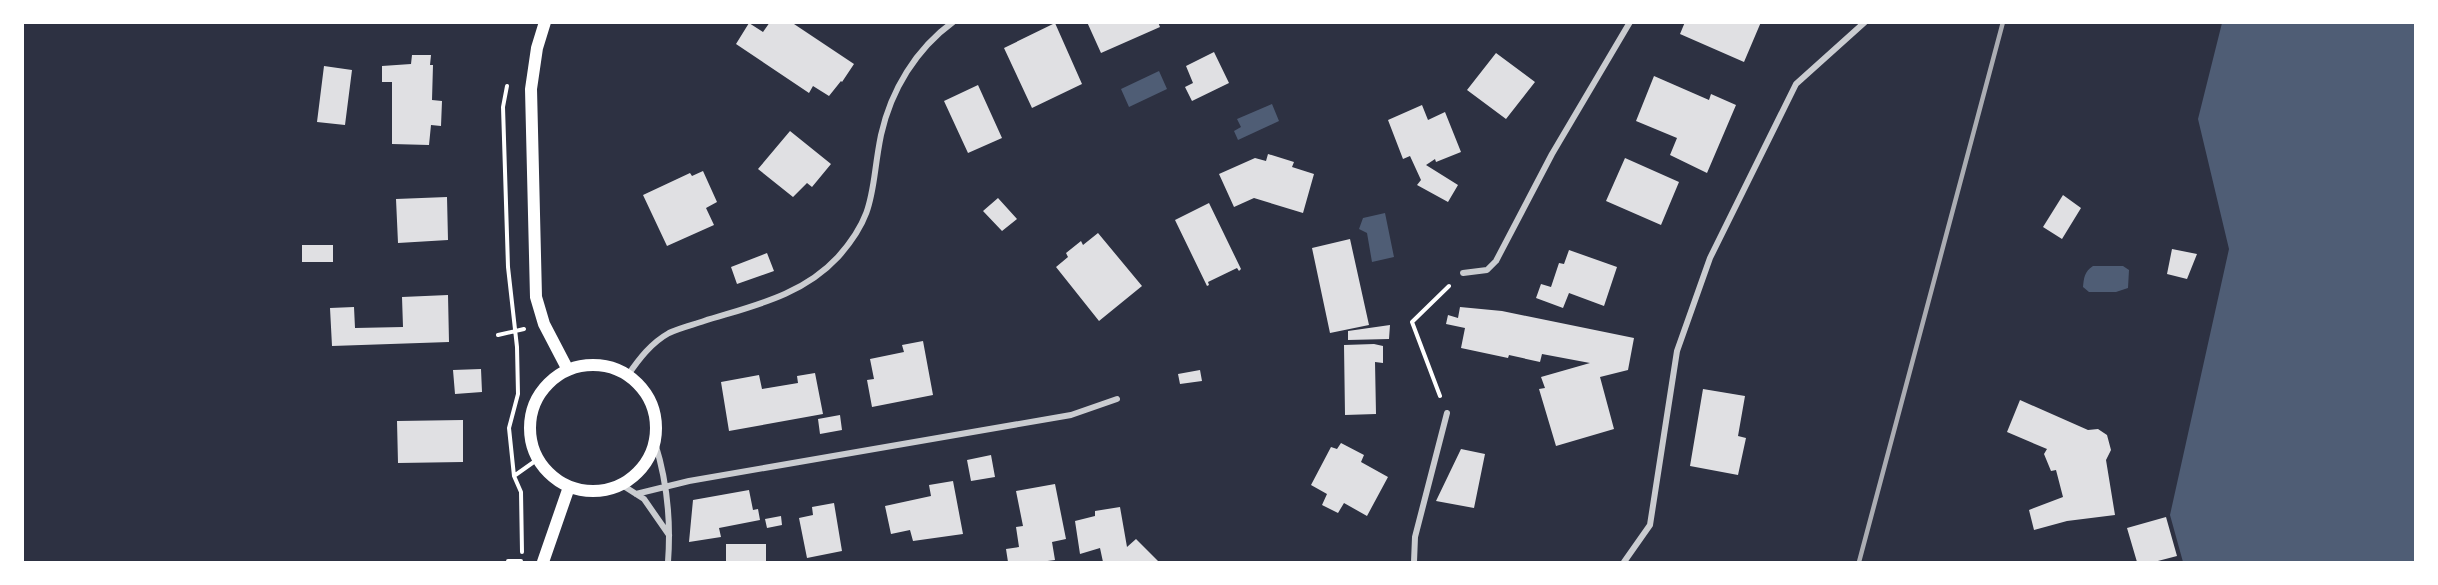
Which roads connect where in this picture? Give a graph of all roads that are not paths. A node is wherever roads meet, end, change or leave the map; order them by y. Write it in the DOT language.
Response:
graph roads {
  1 [pos="545,22"];
  2 [pos="953,22"];
  3 [pos="1630,22"];
  4 [pos="1865,22"];
  5 [pos="1463,273"];
  6 [pos="568,370"];
  7 [pos="628,375"];
  8 [pos="1117,399"];
  9 [pos="1447,413"];
  10 [pos="655,442"];
  11 [pos="622,484"];
  12 [pos="569,487"];
  13 [pos="666,487"];
  14 [pos="636,494"];
  15 [pos="669,536"];
  16 [pos="543,562"];
  17 [pos="668,562"];
  18 [pos="1414,562"];
  19 [pos="1624,562"];
  1 -- 6 [label="main road"];
  2 -- 7 [label="street"];
  3 -- 5 [label="street"];
  4 -- 19 [label="street"];
  6 -- 7 [label="main road"];
  6 -- 12 [label="main road"];
  7 -- 10 [label="main road"];
  8 -- 13 [label="street"];
  9 -- 18 [label="street"];
  10 -- 11 [label="main road"];
  10 -- 13 [label="street"];
  11 -- 12 [label="main road"];
  11 -- 14 [label="street"];
  12 -- 16 [label="main road"];
  13 -- 14 [label="street"];
  13 -- 15 [label="street"];
  14 -- 15 [label="street"];
  15 -- 17 [label="street"];
}
